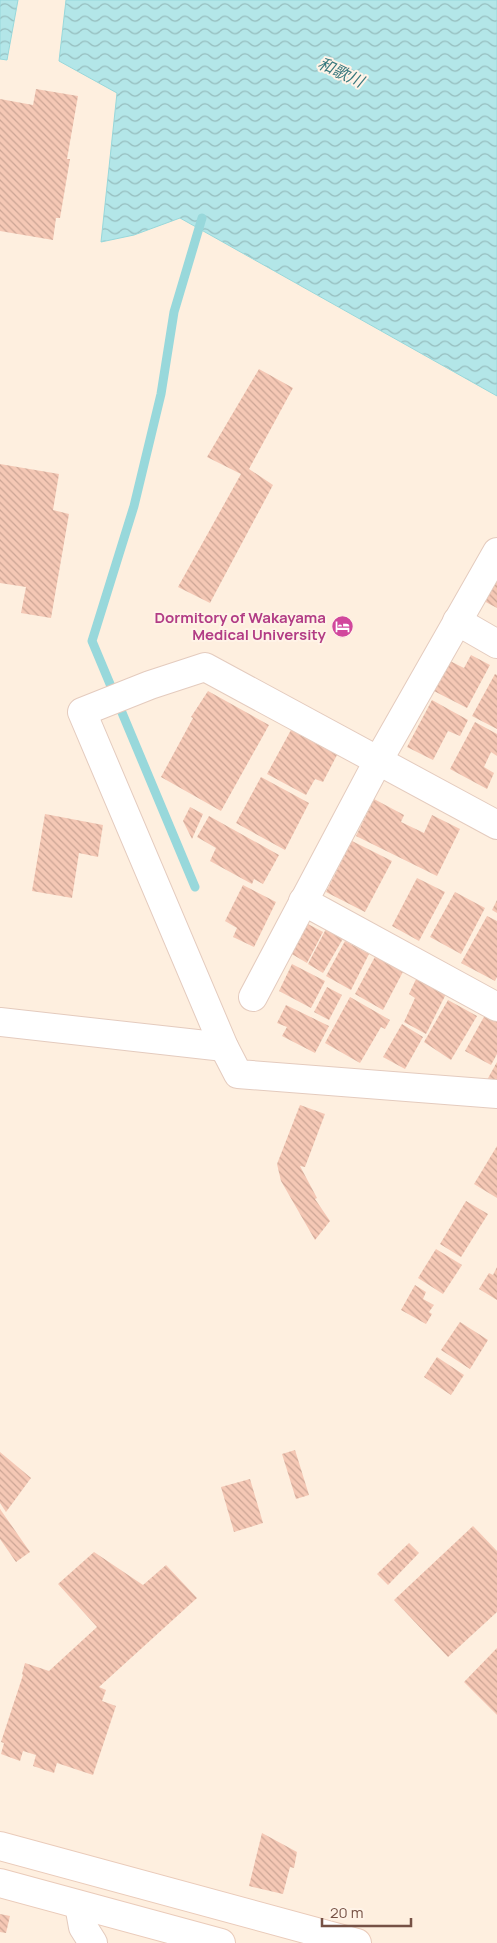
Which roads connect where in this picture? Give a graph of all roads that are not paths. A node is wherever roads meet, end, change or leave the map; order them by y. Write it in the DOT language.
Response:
graph roads {
  1 [pos="497,552"];
  2 [pos="457,621"];
  3 [pos="497,644"];
  4 [pos="378,761"];
  5 [pos="497,825"];
  6 [pos="303,901"];
  7 [pos="254,997"];
  8 [pos="497,1007"];
  9 [pos="0,1022"];
  10 [pos="224,1047"];
  11 [pos="497,1094"];
  12 [pos="0,1846"];
  13 [pos="0,1883"];
  14 [pos="79,1905"];
  15 [pos="94,1943"];
  16 [pos="220,1943"];
  17 [pos="357,1943"];
  1 -- 2 [label="street"];
  2 -- 3 [label="street"];
  2 -- 4 [label="street"];
  4 -- 5 [label="street"];
  4 -- 6 [label="street"];
  4 -- 10 [label="street"];
  6 -- 7 [label="street"];
  6 -- 8 [label="street"];
  9 -- 10 [label="street"];
  10 -- 11 [label="street"];
  12 -- 17 [label="street"];
  13 -- 14 [label="street"];
  14 -- 15 [label="street"];
  14 -- 16 [label="street"];
}
